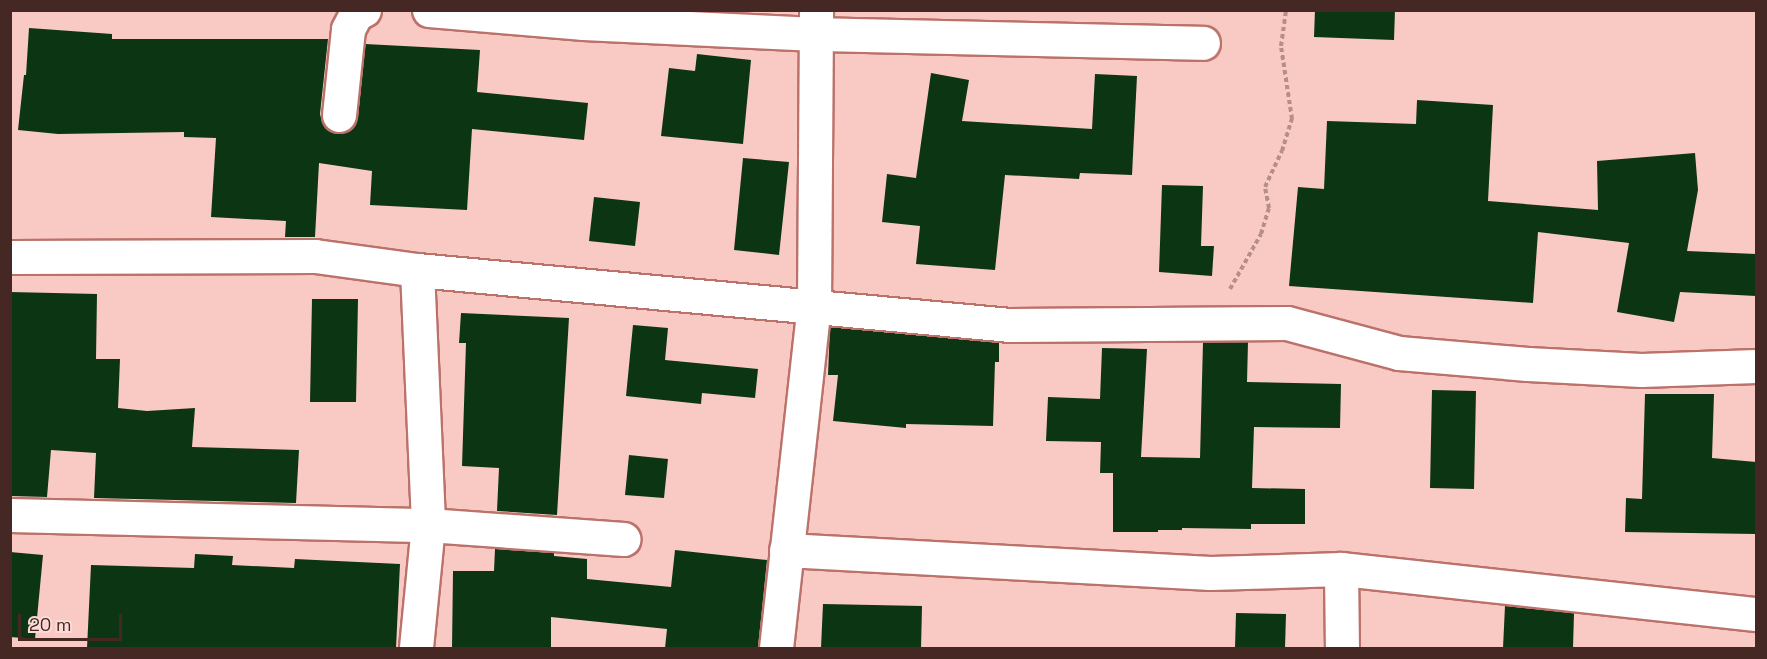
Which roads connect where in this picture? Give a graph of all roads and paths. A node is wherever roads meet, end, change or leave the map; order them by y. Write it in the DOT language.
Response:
graph roads {
  1 [pos="364,10"];
  2 [pos="429,10"];
  3 [pos="1286,10"];
  4 [pos="583,17"];
  5 [pos="816,22"];
  6 [pos="1203,43"];
  7 [pos="339,115"];
  8 [pos="10,257"];
  9 [pos="417,270"];
  10 [pos="814,305"];
  11 [pos="1211,324"];
  12 [pos="1756,366"];
  13 [pos="10,515"];
  14 [pos="428,525"];
  15 [pos="624,539"];
  16 [pos="786,550"];
  17 [pos="1341,569"];
  18 [pos="1756,614"];
  19 [pos="416,648"];
  20 [pos="776,648"];
  21 [pos="1342,648"];
  1 -- 7 [label="street"];
  2 -- 4 [label="street"];
  3 -- 11 [label="path"];
  4 -- 5 [label="street"];
  5 -- 6 [label="street"];
  5 -- 10 [label="street"];
  8 -- 9 [label="street"];
  9 -- 10 [label="street"];
  9 -- 14 [label="street"];
  10 -- 11 [label="street"];
  10 -- 16 [label="street"];
  11 -- 12 [label="street"];
  13 -- 14 [label="street"];
  14 -- 15 [label="street"];
  14 -- 19 [label="street"];
  16 -- 17 [label="street"];
  16 -- 20 [label="street"];
  17 -- 18 [label="street"];
  17 -- 21 [label="street"];
}
